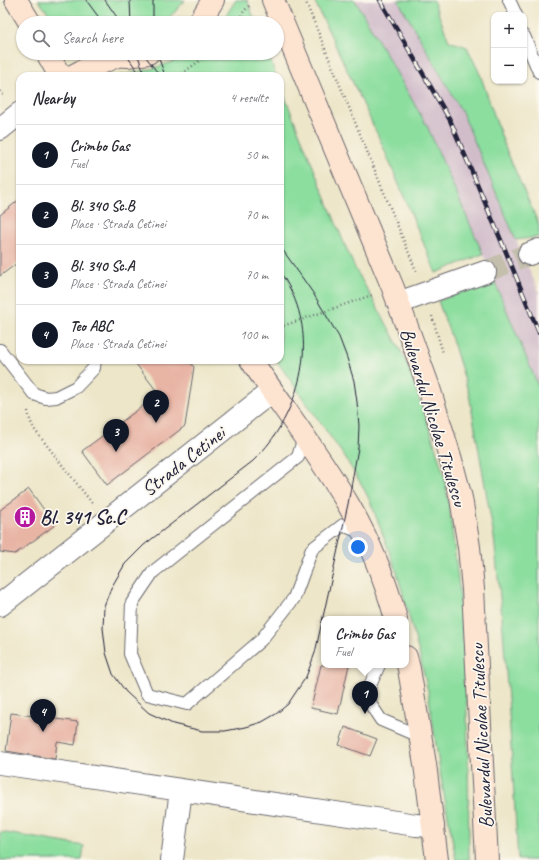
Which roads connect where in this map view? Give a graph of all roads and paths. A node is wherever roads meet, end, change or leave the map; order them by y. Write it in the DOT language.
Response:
graph roads {
  1 [pos="213,0"];
  2 [pos="509,0"];
  3 [pos="263,2"];
  4 [pos="515,12"];
  5 [pos="203,16"];
  6 [pos="241,16"];
  7 [pos="269,16"];
  8 [pos="527,43"];
  9 [pos="284,48"];
  10 [pos="51,60"];
  11 [pos="108,60"];
  12 [pos="201,60"];
  13 [pos="58,72"];
  14 [pos="80,72"];
  15 [pos="184,72"];
  16 [pos="539,72"];
  17 [pos="16,116"];
  18 [pos="0,129"];
  19 [pos="485,272"];
  20 [pos="398,303"];
  21 [pos="0,350"];
  22 [pos="94,364"];
  23 [pos="254,364"];
  24 [pos="272,391"];
  25 [pos="34,394"];
  26 [pos="304,437"];
  27 [pos="106,522"];
  28 [pos="364,534"];
  29 [pos="0,605"];
  30 [pos="394,616"];
  31 [pos="378,668"];
  32 [pos="409,668"];
  33 [pos="421,737"];
  34 [pos="0,763"];
  35 [pos="181,790"];
  36 [pos="433,826"];
  37 [pos="172,860"];
  38 [pos="437,860"];
  39 [pos="487,860"];
  1 -- 5 [label="main road"];
  2 -- 4 [label="lane"];
  3 -- 6 [label="path"];
  3 -- 7 [label="main road, Bulevardul Nicolae Titulescu"];
  8 -- 16 [label="lane"];
  9 -- 20 [label="main road, Bulevardul Nicolae Titulescu"];
  10 -- 13 [label="main road"];
  11 -- 14 [label="main road"];
  12 -- 15 [label="path"];
  17 -- 18 [label="street"];
  19 -- 20 [label="street"];
  20 -- 39 [label="main road, Bulevardul Nicolae Titulescu"];
  21 -- 25 [label="lane"];
  22 -- 25 [label="lane"];
  23 -- 24 [label="main road"];
  24 -- 26 [label="main road"];
  24 -- 27 [label="street, Strada Cetinei"];
  25 -- 27 [label="path"];
  26 -- 28 [label="main road"];
  26 -- 28 [label="lane"];
  27 -- 29 [label="street, Strada Cetinei"];
  28 -- 30 [label="main road"];
  31 -- 33 [label="lane"];
  32 -- 33 [label="main road"];
  33 -- 36 [label="main road"];
  34 -- 35 [label="street"];
  35 -- 36 [label="street"];
  35 -- 37 [label="street"];
  36 -- 38 [label="main road"];
}
